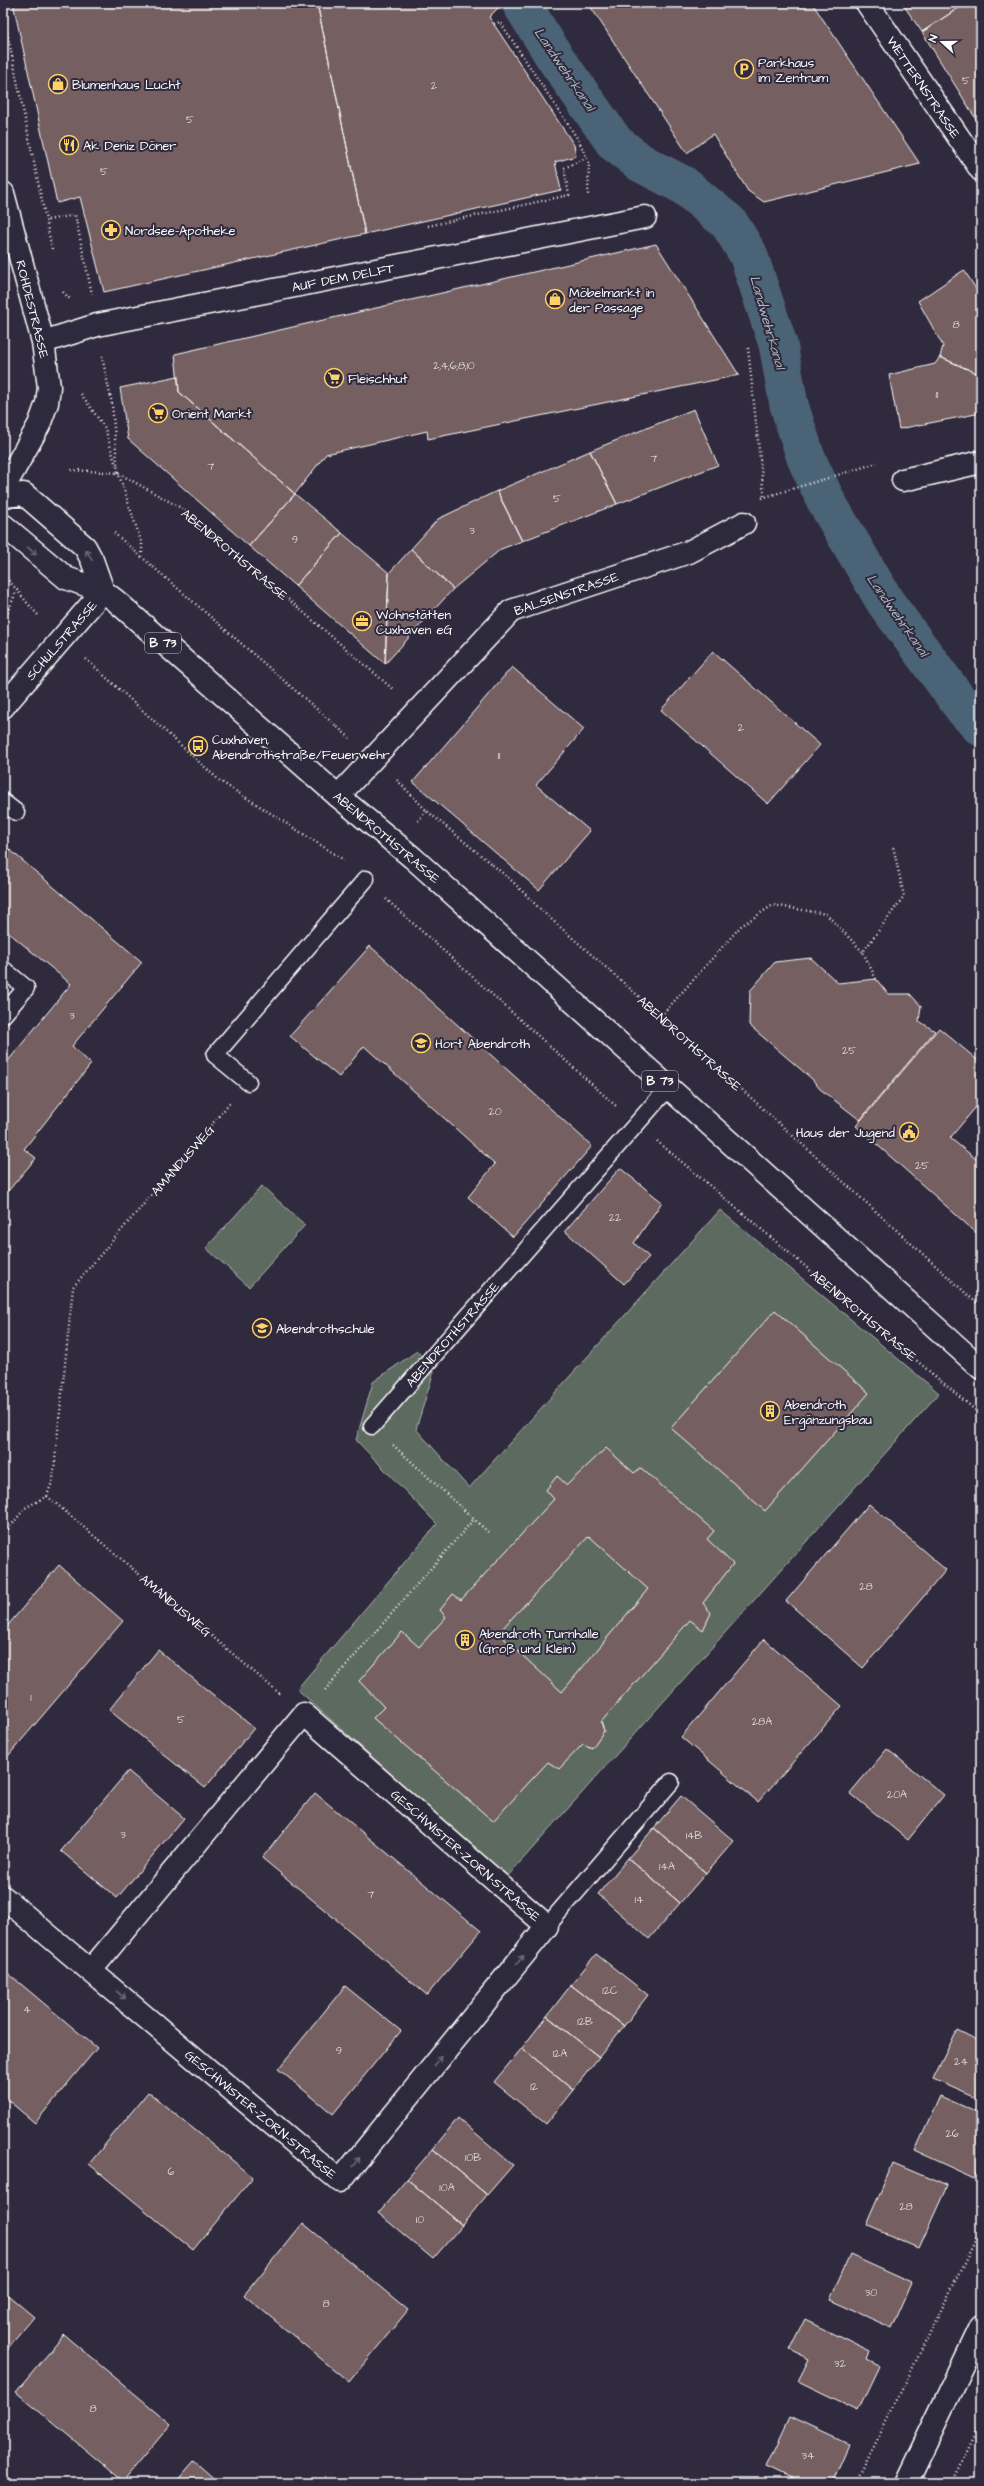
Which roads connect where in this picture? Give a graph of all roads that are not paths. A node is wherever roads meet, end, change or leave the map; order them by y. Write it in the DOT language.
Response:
graph roads {
  1 [pos="867,3"];
  2 [pos="981,170"];
  3 [pos="3,193"];
  4 [pos="645,217"];
  5 [pos="43,342"];
  6 [pos="981,462"];
  7 [pos="903,480"];
  8 [pos="3,489"];
  9 [pos="3,496"];
  10 [pos="744,522"];
  11 [pos="3,525"];
  12 [pos="103,591"];
  13 [pos="3,707"];
  14 [pos="338,796"];
  15 [pos="3,802"];
  16 [pos="16,812"];
  17 [pos="366,880"];
  18 [pos="3,969"];
  19 [pos="3,1015"];
  20 [pos="248,1082"];
  21 [pos="668,1088"];
  22 [pos="981,1368"];
  23 [pos="372,1426"];
  24 [pos="671,1782"];
  25 [pos="3,1898"];
  26 [pos="548,1926"];
  27 [pos="91,1970"];
  28 [pos="981,2327"];
  29 [pos="906,2483"];
  1 -- 2 [label="street, WETTERNSTRASSE"];
  3 -- 5 [label="street, ROHDESTRASSE"];
  4 -- 5 [label="street, AUF DEM DELFT"];
  5 -- 8 [label="street, ROHDESTRASSE"];
  6 -- 7 [label="street"];
  12 -- 9 [label="street, ABENDROTHSTRASSE / B 73, one-way"];
  10 -- 14 [label="street, BALSENSTRASSE"];
  11 -- 12 [label="street, ABENDROTHSTRASSE / B 73, one-way"];
  12 -- 13 [label="street, SCHULSTRASSE"];
  12 -- 14 [label="street, ABENDROTHSTRASSE / B 73"];
  14 -- 21 [label="street, ABENDROTHSTRASSE / B 73"];
  15 -- 16 [label="lane"];
  17 -- 20 [label="lane"];
  18 -- 19 [label="lane"];
  21 -- 22 [label="street, ABENDROTHSTRASSE / B 73"];
  21 -- 23 [label="lane, ABENDROTHSTRASSE"];
  24 -- 26 [label="lane"];
  25 -- 27 [label="street, GESCHWISTER-ZORN-STRASSE"];
  27 -- 26 [label="street, GESCHWISTER-ZORN-STRASSE, one-way"];
  26 -- 27 [label="street, GESCHWISTER-ZORN-STRASSE"];
  28 -- 29 [label="street"];
}
